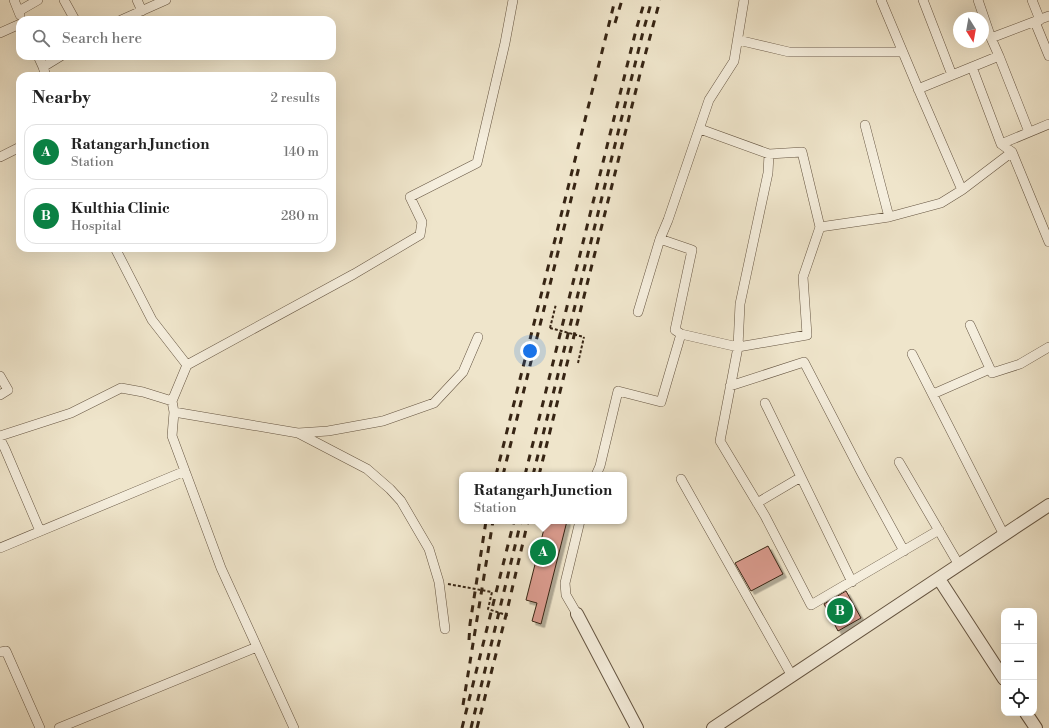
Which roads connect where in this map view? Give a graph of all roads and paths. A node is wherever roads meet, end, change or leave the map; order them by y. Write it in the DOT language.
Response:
graph roads {
  1 [pos="14,0"];
  2 [pos="38,0"];
  3 [pos="64,0"];
  4 [pos="137,0"];
  5 [pos="166,0"];
  6 [pos="513,0"];
  7 [pos="744,0"];
  8 [pos="881,0"];
  9 [pos="924,0"];
  10 [pos="978,0"];
  11 [pos="1032,0"];
  12 [pos="19,11"];
  13 [pos="142,11"];
  14 [pos="21,16"];
  15 [pos="73,16"];
  16 [pos="130,16"];
  17 [pos="1049,16"];
  18 [pos="1037,21"];
  19 [pos="16,26"];
  20 [pos="0,34"];
  21 [pos="991,38"];
  22 [pos="738,40"];
  23 [pos="903,52"];
  24 [pos="999,56"];
  25 [pos="1049,56"];
  26 [pos="40,60"];
  27 [pos="57,60"];
  28 [pos="972,67"];
  29 [pos="44,72"];
  30 [pos="952,75"];
  31 [pos="918,89"];
  32 [pos="1049,124"];
  33 [pos="864,125"];
  34 [pos="700,129"];
  35 [pos="1029,132"];
  36 [pos="1001,144"];
  37 [pos="16,148"];
  38 [pos="1012,152"];
  39 [pos="769,154"];
  40 [pos="0,157"];
  41 [pos="962,190"];
  42 [pos="889,217"];
  43 [pos="820,227"];
  44 [pos="660,239"];
  45 [pos="1049,242"];
  46 [pos="117,252"];
  47 [pos="556,304"];
  48 [pos="638,312"];
  49 [pos="970,325"];
  50 [pos="681,334"];
  51 [pos="478,338"];
  52 [pos="1049,346"];
  53 [pos="738,347"];
  54 [pos="912,354"];
  55 [pos="578,363"];
  56 [pos="187,365"];
  57 [pos="990,369"];
  58 [pos="0,376"];
  59 [pos="730,386"];
  60 [pos="933,394"];
  61 [pos="0,395"];
  62 [pos="172,401"];
  63 [pos="765,403"];
  64 [pos="174,412"];
  65 [pos="298,433"];
  66 [pos="0,437"];
  67 [pos="900,462"];
  68 [pos="185,471"];
  69 [pos="597,472"];
  70 [pos="801,477"];
  71 [pos="681,479"];
  72 [pos="757,503"];
  73 [pos="1049,505"];
  74 [pos="579,524"];
  75 [pos="939,530"];
  76 [pos="40,531"];
  77 [pos="1004,535"];
  78 [pos="0,548"];
  79 [pos="904,551"];
  80 [pos="959,565"];
  81 [pos="939,579"];
  82 [pos="439,582"];
  83 [pos="852,582"];
  84 [pos="577,614"];
  85 [pos="509,616"];
  86 [pos="445,629"];
  87 [pos="257,647"];
  88 [pos="0,652"];
  89 [pos="1001,675"];
  90 [pos="792,676"];
  91 [pos="1028,716"];
  92 [pos="40,728"];
  93 [pos="59,728"];
  94 [pos="294,728"];
  95 [pos="637,728"];
  96 [pos="713,728"];
  97 [pos="1036,728"];
  1 -- 12 [label="street"];
  2 -- 12 [label="street"];
  3 -- 15 [label="street"];
  4 -- 13 [label="street"];
  5 -- 13 [label="street"];
  6 -- 56 [label="street"];
  7 -- 22 [label="street"];
  8 -- 23 [label="street"];
  9 -- 30 [label="street"];
  10 -- 21 [label="street"];
  11 -- 18 [label="street"];
  12 -- 14 [label="street"];
  13 -- 16 [label="street"];
  17 -- 18 [label="street"];
  18 -- 21 [label="street"];
  18 -- 25 [label="street"];
  19 -- 20 [label="street"];
  21 -- 24 [label="street"];
  22 -- 23 [label="street"];
  22 -- 34 [label="street"];
  23 -- 31 [label="street"];
  24 -- 28 [label="street"];
  24 -- 35 [label="street"];
  26 -- 29 [label="street"];
  27 -- 29 [label="street"];
  28 -- 30 [label="street"];
  28 -- 36 [label="street"];
  30 -- 31 [label="street"];
  31 -- 41 [label="street"];
  32 -- 35 [label="street"];
  33 -- 42 [label="street"];
  34 -- 39 [label="street"];
  34 -- 44 [label="street"];
  35 -- 36 [label="street"];
  36 -- 38 [label="street"];
  37 -- 40 [label="street"];
  38 -- 41 [label="street"];
  38 -- 45 [label="street"];
  39 -- 43 [label="street"];
  39 -- 53 [label="street"];
  41 -- 42 [label="street"];
  42 -- 43 [label="street"];
  43 -- 53 [label="street"];
  44 -- 48 [label="street"];
  44 -- 50 [label="street"];
  46 -- 56 [label="street"];
  47 -- 55 [label="path, bridge"];
  49 -- 57 [label="street"];
  50 -- 53 [label="street"];
  50 -- 69 [label="street"];
  51 -- 65 [label="street"];
  52 -- 57 [label="street"];
  53 -- 59 [label="street"];
  54 -- 60 [label="street"];
  56 -- 62 [label="street"];
  57 -- 60 [label="street"];
  58 -- 61 [label="street"];
  59 -- 72 [label="street"];
  59 -- 79 [label="street"];
  60 -- 77 [label="street"];
  62 -- 64 [label="street"];
  62 -- 66 [label="street"];
  63 -- 70 [label="street"];
  64 -- 65 [label="street"];
  64 -- 68 [label="street"];
  65 -- 82 [label="street"];
  66 -- 76 [label="street"];
  67 -- 75 [label="street"];
  68 -- 76 [label="street"];
  68 -- 87 [label="street"];
  70 -- 72 [label="street"];
  70 -- 83 [label="street"];
  71 -- 90 [label="street"];
  72 -- 83 [label="street"];
  73 -- 77 [label="street"];
  74 -- 84 [label="street"];
  75 -- 79 [label="street"];
  75 -- 80 [label="street"];
  76 -- 78 [label="street"];
  77 -- 80 [label="street"];
  79 -- 83 [label="street"];
  80 -- 81 [label="street"];
  81 -- 89 [label="street"];
  81 -- 90 [label="street"];
  82 -- 85 [label="path"];
  82 -- 86 [label="street"];
  84 -- 95 [label="street"];
  87 -- 93 [label="street"];
  87 -- 94 [label="street"];
  88 -- 92 [label="street"];
  90 -- 96 [label="street"];
  91 -- 97 [label="street"];
}
